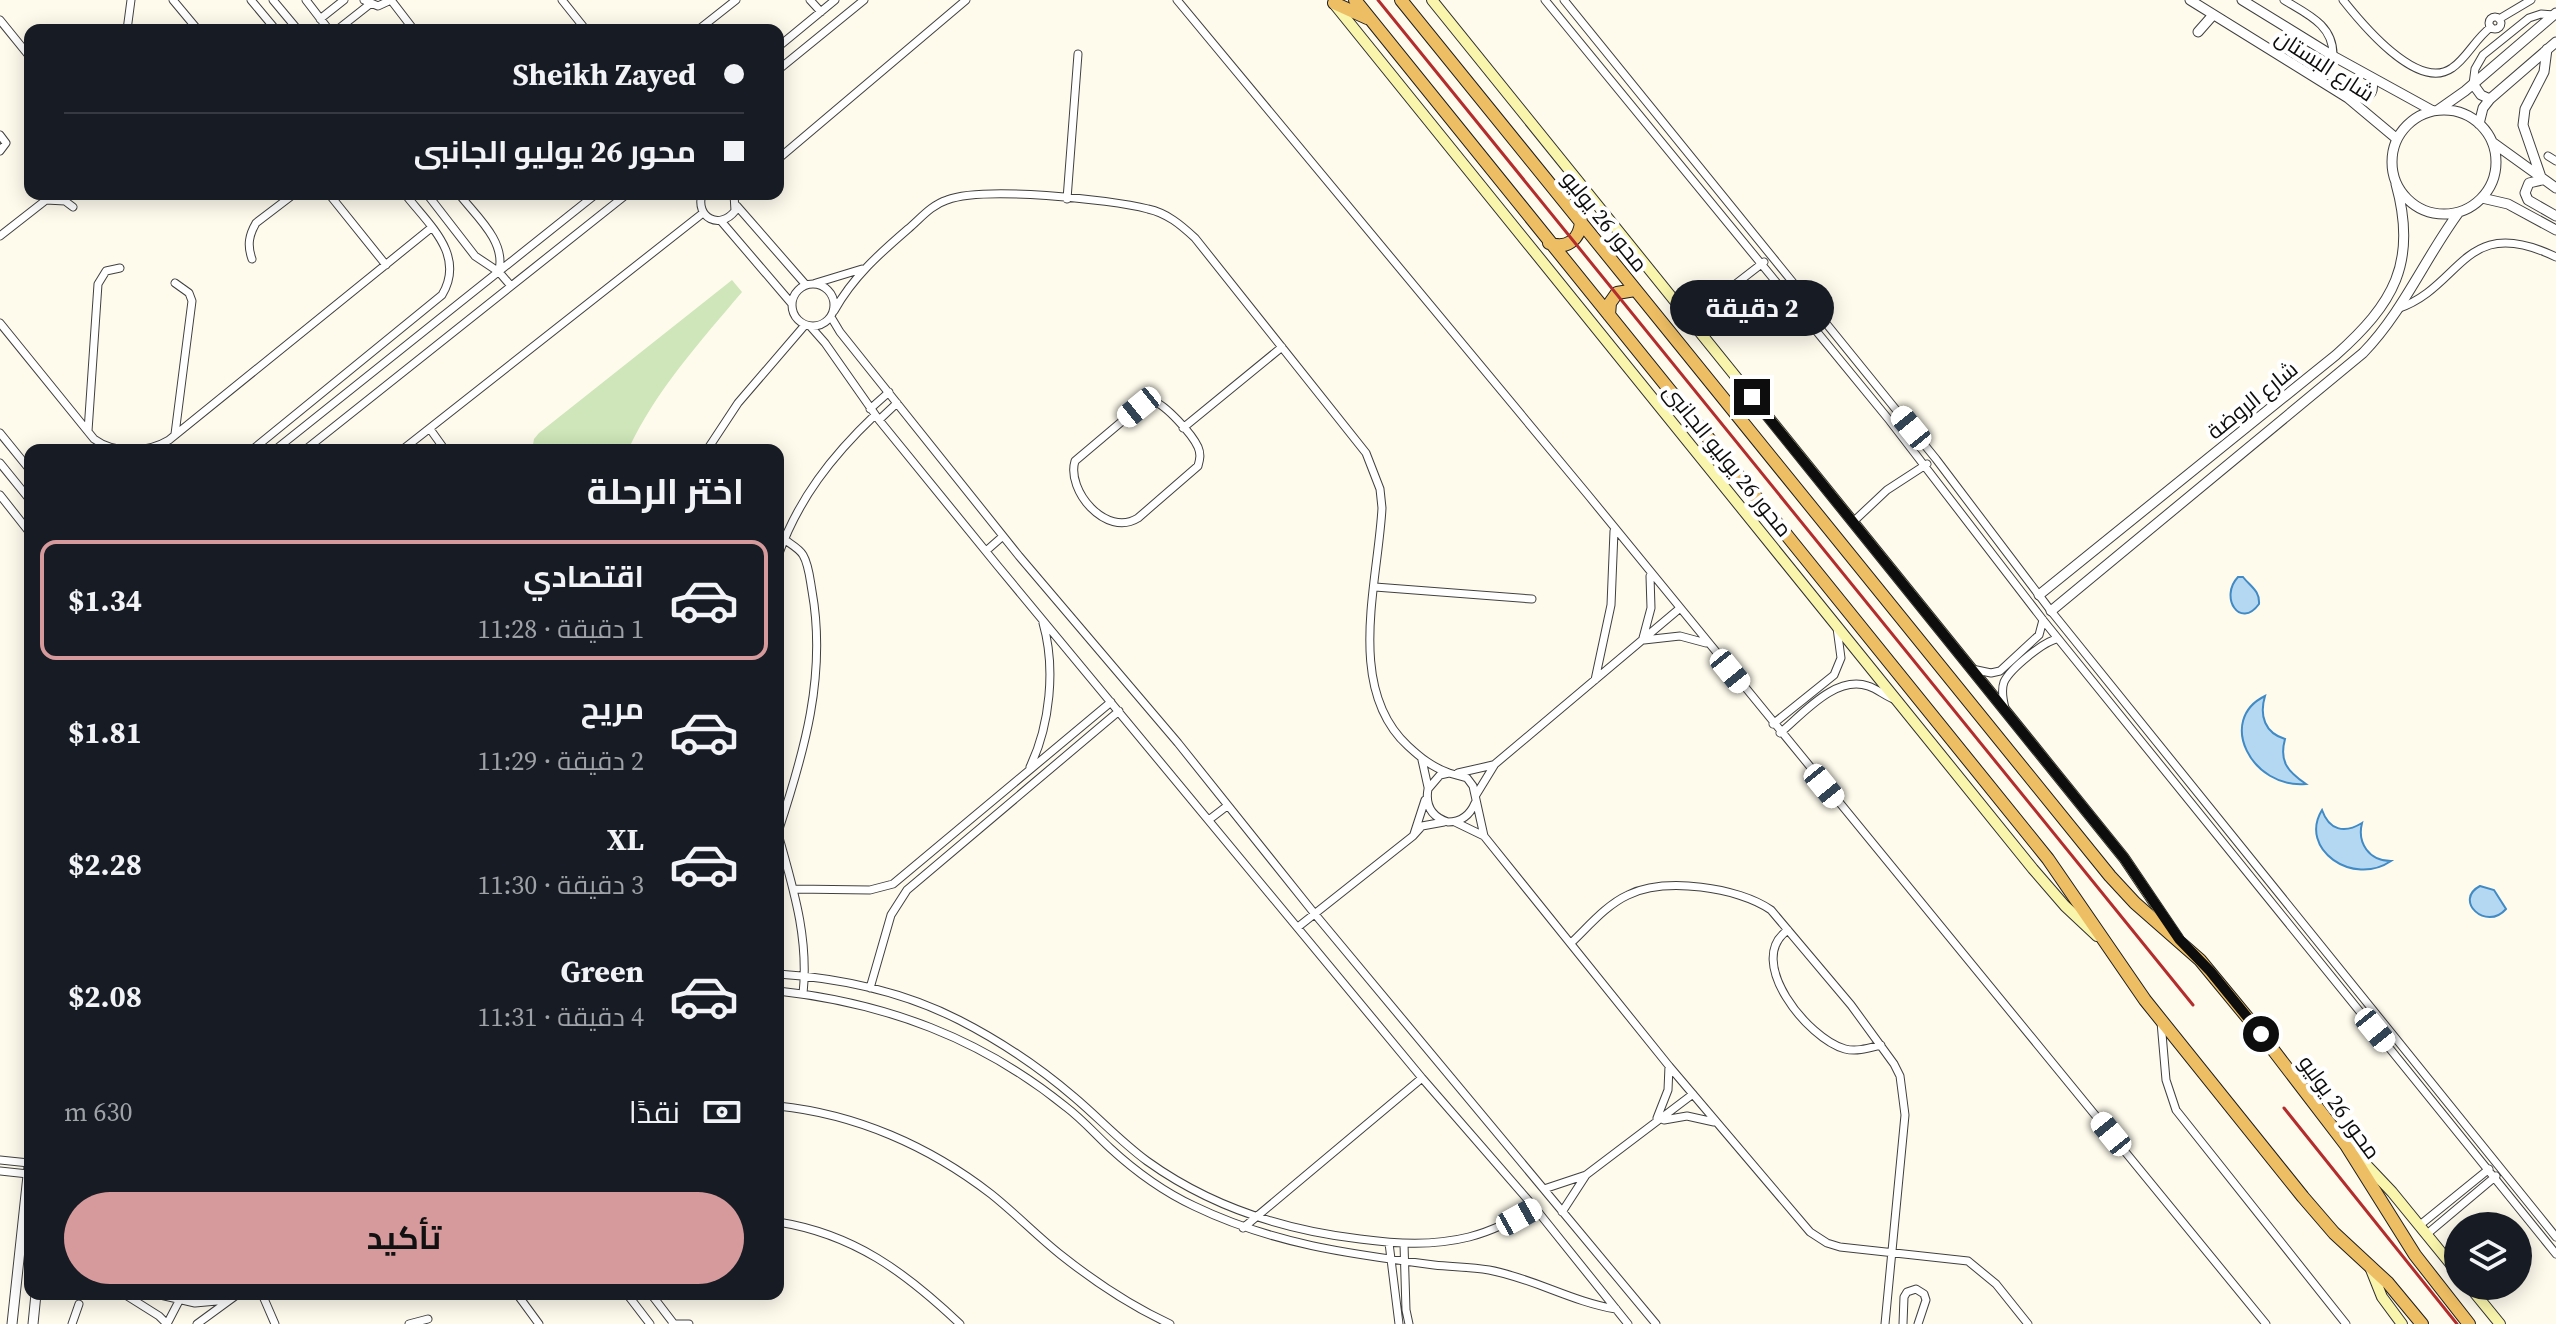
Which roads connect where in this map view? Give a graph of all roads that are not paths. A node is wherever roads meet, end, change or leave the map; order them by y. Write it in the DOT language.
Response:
graph roads {
  1 [pos="131,0"];
  2 [pos="173,0"];
  3 [pos="251,0"];
  4 [pos="273,0"];
  5 [pos="306,0"];
  6 [pos="344,0"];
  7 [pos="391,0"];
  8 [pos="562,0"];
  9 [pos="736,0"];
  10 [pos="810,0"];
  11 [pos="864,0"];
  12 [pos="966,0"];
  13 [pos="1177,0"];
  14 [pos="1355,0"];
  15 [pos="1401,0"];
  16 [pos="1432,0"];
  17 [pos="1545,0"];
  18 [pos="1564,0"];
  19 [pos="2190,0"];
  20 [pos="2242,0"];
  21 [pos="2284,0"];
  22 [pos="2343,0"];
  23 [pos="2531,0"];
  24 [pos="832,1"];
  25 [pos="367,2"];
  26 [pos="1332,2"];
  27 [pos="330,11"];
  28 [pos="821,12"];
  29 [pos="2555,14"];
  30 [pos="2213,15"];
  31 [pos="320,19"];
  32 [pos="0,20"];
  33 [pos="1371,20"];
  34 [pos="2500,20"];
  35 [pos="128,24"];
  36 [pos="193,24"];
  37 [pos="271,24"];
  38 [pos="293,24"];
  39 [pos="324,24"];
  40 [pos="338,24"];
  41 [pos="344,24"];
  42 [pos="409,24"];
  43 [pos="581,24"];
  44 [pos="706,24"];
  45 [pos="2492,28"];
  46 [pos="1587,29"];
  47 [pos="2198,32"];
  48 [pos="2510,33"];
  49 [pos="1577,38"];
  50 [pos="2502,39"];
  51 [pos="784,42"];
  52 [pos="2553,46"];
  53 [pos="24,50"];
  54 [pos="1078,54"];
  55 [pos="2333,56"];
  56 [pos="784,65"];
  57 [pos="2371,78"];
  58 [pos="2473,84"];
  59 [pos="2348,98"];
  60 [pos="2490,99"];
  61 [pos="2436,110"];
  62 [pos="2479,124"];
  63 [pos="1672,132"];
  64 [pos="0,135"];
  65 [pos="1662,139"];
  66 [pos="2397,139"];
  67 [pos="2492,142"];
  68 [pos="1683,146"];
  69 [pos="0,151"];
  70 [pos="1673,153"];
  71 [pos="784,154"];
  72 [pos="2542,180"];
  73 [pos="2396,184"];
  74 [pos="2556,188"];
  75 [pos="2482,198"];
  76 [pos="1067,199"];
  77 [pos="46,200"];
  78 [pos="57,200"];
  79 [pos="287,200"];
  80 [pos="334,200"];
  81 [pos="410,200"];
  82 [pos="432,200"];
  83 [pos="464,200"];
  84 [pos="589,200"];
  85 [pos="619,200"];
  86 [pos="702,200"];
  87 [pos="736,200"];
  88 [pos="737,206"];
  89 [pos="73,207"];
  90 [pos="2459,212"];
  91 [pos="703,213"];
  92 [pos="2556,216"];
  93 [pos="721,221"];
  94 [pos="1581,221"];
  95 [pos="431,228"];
  96 [pos="2556,230"];
  97 [pos="0,236"];
  98 [pos="1760,241"];
  99 [pos="1549,243"];
  100 [pos="1750,248"];
  101 [pos="1772,255"];
  102 [pos="2556,257"];
  103 [pos="252,259"];
  104 [pos="1762,263"];
  105 [pos="386,265"];
  106 [pos="120,268"];
  107 [pos="864,268"];
  108 [pos="499,272"];
  109 [pos="175,283"];
  110 [pos="810,285"];
  111 [pos="511,286"];
  112 [pos="1635,290"];
  113 [pos="792,304"];
  114 [pos="2397,309"];
  115 [pos="1683,311"];
  116 [pos="832,314"];
  117 [pos="1609,315"];
  118 [pos="0,323"];
  119 [pos="807,326"];
  120 [pos="1282,347"];
  121 [pos="1848,349"];
  122 [pos="1838,357"];
  123 [pos="1866,372"];
  124 [pos="1856,380"];
  125 [pos="889,392"];
  126 [pos="897,403"];
  127 [pos="874,415"];
  128 [pos="1183,428"];
  129 [pos="430,429"];
  130 [pos="88,431"];
  131 [pos="0,433"];
  132 [pos="175,434"];
  133 [pos="96,444"];
  134 [pos="161,444"];
  135 [pos="259,444"];
  136 [pos="283,444"];
  137 [pos="313,444"];
  138 [pos="410,444"];
  139 [pos="441,444"];
  140 [pos="711,444"];
  141 [pos="1936,459"];
  142 [pos="0,463"];
  143 [pos="24,463"];
  144 [pos="1925,465"];
  145 [pos="24,493"];
  146 [pos="0,495"];
  147 [pos="1853,522"];
  148 [pos="24,525"];
  149 [pos="1614,529"];
  150 [pos="1003,536"];
  151 [pos="784,539"];
  152 [pos="986,551"];
  153 [pos="1650,574"];
  154 [pos="1375,587"];
  155 [pos="2043,591"];
  156 [pos="1532,599"];
  157 [pos="2061,603"];
  158 [pos="2033,607"];
  159 [pos="1679,609"];
  160 [pos="2051,611"];
  161 [pos="1042,617"];
  162 [pos="2043,620"];
  163 [pos="1836,626"];
  164 [pos="2058,639"];
  165 [pos="1642,641"];
  166 [pos="1707,643"];
  167 [pos="1970,668"];
  168 [pos="1834,675"];
  169 [pos="1595,680"];
  170 [pos="1842,686"];
  171 [pos="1896,700"];
  172 [pos="1111,702"];
  173 [pos="2005,710"];
  174 [pos="1119,711"];
  175 [pos="1788,712"];
  176 [pos="1795,720"];
  177 [pos="1773,724"];
  178 [pos="1780,733"];
  179 [pos="2159,745"];
  180 [pos="2150,753"];
  181 [pos="1421,758"];
  182 [pos="1495,764"];
  183 [pos="1027,772"];
  184 [pos="1453,773"];
  185 [pos="1427,792"];
  186 [pos="1476,799"];
  187 [pos="1227,806"];
  188 [pos="784,814"];
  189 [pos="1210,819"];
  190 [pos="1451,822"];
  191 [pos="1413,836"];
  192 [pos="1484,836"];
  193 [pos="784,854"];
  194 [pos="794,889"];
  195 [pos="1314,913"];
  196 [pos="1298,927"];
  197 [pos="1788,930"];
  198 [pos="2100,939"];
  199 [pos="2179,939"];
  200 [pos="1571,943"];
  201 [pos="2323,950"];
  202 [pos="2315,957"];
  203 [pos="784,974"];
  204 [pos="805,976"];
  205 [pos="870,988"];
  206 [pos="784,992"];
  207 [pos="803,994"];
  208 [pos="2160,1020"];
  209 [pos="1881,1045"];
  210 [pos="1669,1066"];
  211 [pos="1422,1078"];
  212 [pos="1693,1094"];
  213 [pos="784,1107"];
  214 [pos="1654,1124"];
  215 [pos="1719,1125"];
  216 [pos="2346,1145"];
  217 [pos="0,1160"];
  218 [pos="2496,1162"];
  219 [pos="24,1164"];
  220 [pos="24,1166"];
  221 [pos="2487,1170"];
  222 [pos="2503,1170"];
  223 [pos="0,1171"];
  224 [pos="1586,1175"];
  225 [pos="2494,1178"];
  226 [pos="1544,1189"];
  227 [pos="1535,1208"];
  228 [pos="24,1211"];
  229 [pos="1562,1212"];
  230 [pos="1254,1217"];
  231 [pos="784,1223"];
  232 [pos="1243,1228"];
  233 [pos="2423,1230"];
  234 [pos="2556,1237"];
  235 [pos="1389,1243"];
  236 [pos="1404,1244"];
  237 [pos="1891,1251"];
  238 [pos="2556,1254"];
  239 [pos="2444,1256"];
  240 [pos="1389,1258"];
  241 [pos="1402,1260"];
  242 [pos="2369,1265"];
  243 [pos="35,1300"];
  244 [pos="134,1300"];
  245 [pos="176,1300"];
  246 [pos="228,1300"];
  247 [pos="265,1300"];
  248 [pos="521,1300"];
  249 [pos="632,1300"];
  250 [pos="655,1300"];
  251 [pos="2480,1300"];
  252 [pos="179,1301"];
  253 [pos="79,1304"];
  254 [pos="1616,1309"];
  255 [pos="531,1314"];
  256 [pos="428,1319"];
  257 [pos="12,1323"];
  258 [pos="33,1324"];
  259 [pos="72,1324"];
  260 [pos="167,1324"];
  261 [pos="197,1324"];
  262 [pos="275,1324"];
  263 [pos="409,1324"];
  264 [pos="530,1324"];
  265 [pos="539,1324"];
  266 [pos="650,1324"];
  267 [pos="673,1324"];
  268 [pos="689,1324"];
  269 [pos="960,1324"];
  270 [pos="1170,1324"];
  271 [pos="1399,1324"];
  272 [pos="1409,1324"];
  273 [pos="1628,1324"];
  274 [pos="1656,1324"];
  275 [pos="1885,1324"];
  276 [pos="1903,1324"];
  277 [pos="1918,1324"];
  278 [pos="2028,1324"];
  279 [pos="2266,1324"];
  280 [pos="2346,1324"];
  281 [pos="2402,1324"];
  282 [pos="2422,1324"];
  283 [pos="2469,1324"];
  284 [pos="2500,1324"];
  1 -- 35 [label="street"];
  2 -- 36 [label="street"];
  3 -- 37 [label="street"];
  4 -- 38 [label="street"];
  5 -- 31 [label="street"];
  6 -- 27 [label="street"];
  7 -- 25 [label="street"];
  7 -- 42 [label="street"];
  8 -- 43 [label="street"];
  9 -- 44 [label="street"];
  10 -- 28 [label="street"];
  11 -- 56 [label="street"];
  12 -- 71 [label="street"];
  13 -- 149 [label="street"];
  14 -- 33 [label="highway"];
  15 -- 94 [label="highway, محور 26 يوليو"];
  16 -- 115 [label="main road"];
  17 -- 49 [label="street"];
  18 -- 46 [label="street"];
  19 -- 30 [label="street, شارع البستان"];
  20 -- 55 [label="street, شارع البستان"];
  21 -- 55 [label="street"];
  22 -- 45 [label="street"];
  23 -- 34 [label="street"];
  24 -- 28 [label="street"];
  25 -- 41 [label="street"];
  26 -- 33 [label="highway"];
  26 -- 163 [label="main road, محور 26 يوليو الجانبى"];
  27 -- 31 [label="street"];
  27 -- 40 [label="street"];
  28 -- 51 [label="street"];
  29 -- 48 [label="street"];
  29 -- 58 [label="street"];
  30 -- 47 [label="street"];
  30 -- 59 [label="street, شارع البستان"];
  31 -- 39 [label="street"];
  32 -- 53 [label="street"];
  33 -- 99 [label="highway"];
  34 -- 45 [label="street"];
  34 -- 48 [label="street"];
  45 -- 50 [label="street"];
  46 -- 49 [label="street"];
  46 -- 63 [label="street"];
  48 -- 50 [label="street"];
  49 -- 65 [label="street"];
  50 -- 58 [label="street"];
  52 -- 60 [label="street"];
  52 -- 72 [label="street"];
  54 -- 76 [label="street"];
  55 -- 57 [label="street, شارع البستان"];
  57 -- 59 [label="street"];
  57 -- 61 [label="street, شارع البستان"];
  58 -- 60 [label="street"];
  58 -- 61 [label="street"];
  59 -- 66 [label="street, شارع البستان"];
  60 -- 62 [label="street"];
  61 -- 62 [label="street"];
  61 -- 66 [label="street"];
  62 -- 67 [label="street"];
  63 -- 65 [label="street"];
  63 -- 68 [label="street"];
  64 -- 69 [label="street"];
  65 -- 70 [label="street"];
  66 -- 73 [label="street"];
  67 -- 72 [label="street"];
  67 -- 75 [label="street"];
  68 -- 70 [label="street"];
  68 -- 98 [label="street"];
  70 -- 100 [label="street"];
  72 -- 74 [label="street"];
  72 -- 92 [label="street"];
  73 -- 90 [label="street"];
  73 -- 155 [label="street, شارع الروضة"];
  75 -- 90 [label="street"];
  75 -- 96 [label="street"];
  76 -- 107 [label="street"];
  76 -- 120 [label="street"];
  77 -- 97 [label="street"];
  78 -- 89 [label="street"];
  79 -- 103 [label="street"];
  80 -- 105 [label="street"];
  81 -- 95 [label="street"];
  82 -- 108 [label="street"];
  83 -- 108 [label="street"];
  84 -- 108 [label="street"];
  85 -- 111 [label="street"];
  86 -- 91 [label="street"];
  87 -- 88 [label="street"];
  88 -- 93 [label="street"];
  88 -- 110 [label="street"];
  90 -- 114 [label="street, شارع الروضة"];
  91 -- 93 [label="street"];
  91 -- 129 [label="street"];
  93 -- 113 [label="street"];
  94 -- 99 [label="highway"];
  94 -- 112 [label="highway, محور 26 يوليو"];
  95 -- 105 [label="street"];
  95 -- 135 [label="street"];
  98 -- 100 [label="street"];
  98 -- 101 [label="street"];
  99 -- 117 [label="highway"];
  100 -- 104 [label="street"];
  101 -- 104 [label="street"];
  101 -- 121 [label="street"];
  102 -- 114 [label="street"];
  104 -- 115 [label="street"];
  104 -- 122 [label="street"];
  105 -- 132 [label="street"];
  106 -- 130 [label="street"];
  107 -- 110 [label="street"];
  107 -- 116 [label="street"];
  108 -- 111 [label="street"];
  108 -- 136 [label="street"];
  109 -- 132 [label="street"];
  110 -- 113 [label="street"];
  110 -- 116 [label="street"];
  111 -- 137 [label="street"];
  112 -- 117 [label="highway"];
  112 -- 199 [label="highway, محور 26 يوليو"];
  113 -- 119 [label="street"];
  114 -- 157 [label="street, شارع الروضة"];
  115 -- 147 [label="main road"];
  116 -- 119 [label="street"];
  116 -- 125 [label="street"];
  117 -- 198 [label="highway"];
  118 -- 130 [label="street"];
  119 -- 127 [label="street"];
  119 -- 140 [label="street"];
  120 -- 128 [label="street"];
  120 -- 154 [label="street"];
  121 -- 122 [label="street"];
  121 -- 123 [label="street"];
  122 -- 124 [label="street"];
  123 -- 124 [label="street"];
  123 -- 141 [label="street"];
  124 -- 144 [label="street"];
  125 -- 126 [label="street"];
  125 -- 127 [label="street"];
  126 -- 127 [label="street"];
  126 -- 150 [label="street"];
  127 -- 151 [label="street"];
  127 -- 152 [label="street"];
  128 -- 128 [label="street"];
  129 -- 138 [label="street"];
  129 -- 139 [label="street"];
  130 -- 133 [label="street"];
  131 -- 143 [label="street"];
  132 -- 134 [label="street"];
  141 -- 144 [label="street"];
  141 -- 155 [label="street"];
  142 -- 145 [label="street"];
  144 -- 147 [label="street"];
  144 -- 158 [label="street"];
  146 -- 148 [label="street"];
  147 -- 167 [label="main road"];
  149 -- 153 [label="street"];
  149 -- 169 [label="street"];
  150 -- 152 [label="street"];
  150 -- 187 [label="street"];
  151 -- 188 [label="street"];
  152 -- 161 [label="street"];
  153 -- 159 [label="street"];
  153 -- 165 [label="street"];
  154 -- 156 [label="street"];
  154 -- 181 [label="street"];
  155 -- 157 [label="street"];
  155 -- 158 [label="street"];
  155 -- 160 [label="street"];
  157 -- 160 [label="street, شارع الروضة"];
  158 -- 162 [label="street"];
  159 -- 165 [label="street"];
  159 -- 166 [label="street"];
  160 -- 179 [label="street"];
  161 -- 172 [label="street"];
  161 -- 183 [label="street"];
  162 -- 164 [label="street"];
  162 -- 167 [label="street"];
  163 -- 168 [label="street"];
  163 -- 171 [label="main road, محور 26 يوليو الجانبى"];
  164 -- 173 [label="street"];
  164 -- 180 [label="street"];
  165 -- 166 [label="street"];
  165 -- 169 [label="street"];
  166 -- 177 [label="street"];
  167 -- 173 [label="main road"];
  168 -- 170 [label="street"];
  168 -- 175 [label="street"];
  169 -- 182 [label="street"];
  170 -- 171 [label="street"];
  170 -- 176 [label="street"];
  171 -- 198 [label="main road, محور 26 يوليو الجانبى"];
  172 -- 174 [label="street"];
  172 -- 183 [label="street"];
  173 -- 199 [label="main road"];
  174 -- 189 [label="street"];
  174 -- 205 [label="street"];
  175 -- 176 [label="street"];
  175 -- 177 [label="street"];
  176 -- 178 [label="street"];
  177 -- 178 [label="street"];
  178 -- 279 [label="street"];
  179 -- 180 [label="street"];
  179 -- 201 [label="street"];
  180 -- 202 [label="street"];
  181 -- 184 [label="street"];
  181 -- 185 [label="street"];
  182 -- 184 [label="street"];
  182 -- 186 [label="street"];
  183 -- 194 [label="street"];
  184 -- 185 [label="street"];
  184 -- 186 [label="street"];
  185 -- 190 [label="street"];
  185 -- 191 [label="street"];
  186 -- 190 [label="street"];
  186 -- 192 [label="street"];
  187 -- 189 [label="street"];
  187 -- 195 [label="street"];
  189 -- 196 [label="street"];
  190 -- 191 [label="street"];
  190 -- 192 [label="street"];
  191 -- 195 [label="street"];
  192 -- 200 [label="street"];
  193 -- 194 [label="street"];
  194 -- 204 [label="street"];
  195 -- 196 [label="street"];
  195 -- 226 [label="street"];
  196 -- 211 [label="street"];
  197 -- 200 [label="street"];
  197 -- 209 [label="street"];
  197 -- 209 [label="street"];
  198 -- 208 [label="highway"];
  199 -- 216 [label="highway, محور 26 يوليو"];
  200 -- 210 [label="street"];
  201 -- 202 [label="street"];
  201 -- 218 [label="street"];
  202 -- 221 [label="street"];
  203 -- 204 [label="street"];
  204 -- 205 [label="street"];
  204 -- 207 [label="street"];
  205 -- 230 [label="street"];
  206 -- 207 [label="street"];
  207 -- 232 [label="street"];
  208 -- 242 [label="highway"];
  208 -- 280 [label="street"];
  209 -- 237 [label="street"];
  210 -- 212 [label="street"];
  210 -- 214 [label="street"];
  211 -- 227 [label="street"];
  211 -- 230 [label="street"];
  212 -- 214 [label="street"];
  212 -- 215 [label="street"];
  213 -- 270 [label="street"];
  214 -- 215 [label="street"];
  214 -- 224 [label="street"];
  215 -- 237 [label="street"];
  216 -- 233 [label="main road"];
  216 -- 283 [label="highway, محور 26 يوليو"];
  217 -- 219 [label="street"];
  218 -- 221 [label="street"];
  218 -- 222 [label="street"];
  220 -- 223 [label="street"];
  221 -- 225 [label="street"];
  221 -- 233 [label="street"];
  222 -- 225 [label="street"];
  222 -- 234 [label="street"];
  224 -- 226 [label="street"];
  224 -- 229 [label="street"];
  225 -- 233 [label="street"];
  225 -- 238 [label="street"];
  226 -- 229 [label="street"];
  227 -- 236 [label="street"];
  227 -- 254 [label="street"];
  228 -- 257 [label="street"];
  229 -- 274 [label="street"];
  230 -- 232 [label="street"];
  230 -- 235 [label="street"];
  231 -- 269 [label="street"];
  232 -- 240 [label="street"];
  233 -- 239 [label="main road"];
  235 -- 236 [label="street"];
  235 -- 240 [label="street"];
  236 -- 241 [label="street"];
  237 -- 275 [label="street"];
  237 -- 278 [label="street"];
  240 -- 241 [label="street"];
  240 -- 271 [label="street"];
  241 -- 254 [label="street"];
  241 -- 272 [label="street"];
  242 -- 281 [label="main road"];
  242 -- 282 [label="highway"];
  243 -- 258 [label="street"];
  244 -- 260 [label="street"];
  245 -- 252 [label="street"];
  246 -- 252 [label="street"];
  246 -- 261 [label="street"];
  247 -- 262 [label="street"];
  248 -- 255 [label="street"];
  249 -- 266 [label="street"];
  250 -- 267 [label="street"];
  251 -- 284 [label="main road"];
  252 -- 260 [label="street"];
  253 -- 259 [label="street"];
  254 -- 273 [label="street"];
  255 -- 264 [label="street"];
  255 -- 265 [label="street"];
  256 -- 263 [label="street"];
  257 -- 258 [label="street"];
  267 -- 268 [label="street"];
  276 -- 277 [label="street"];
}
